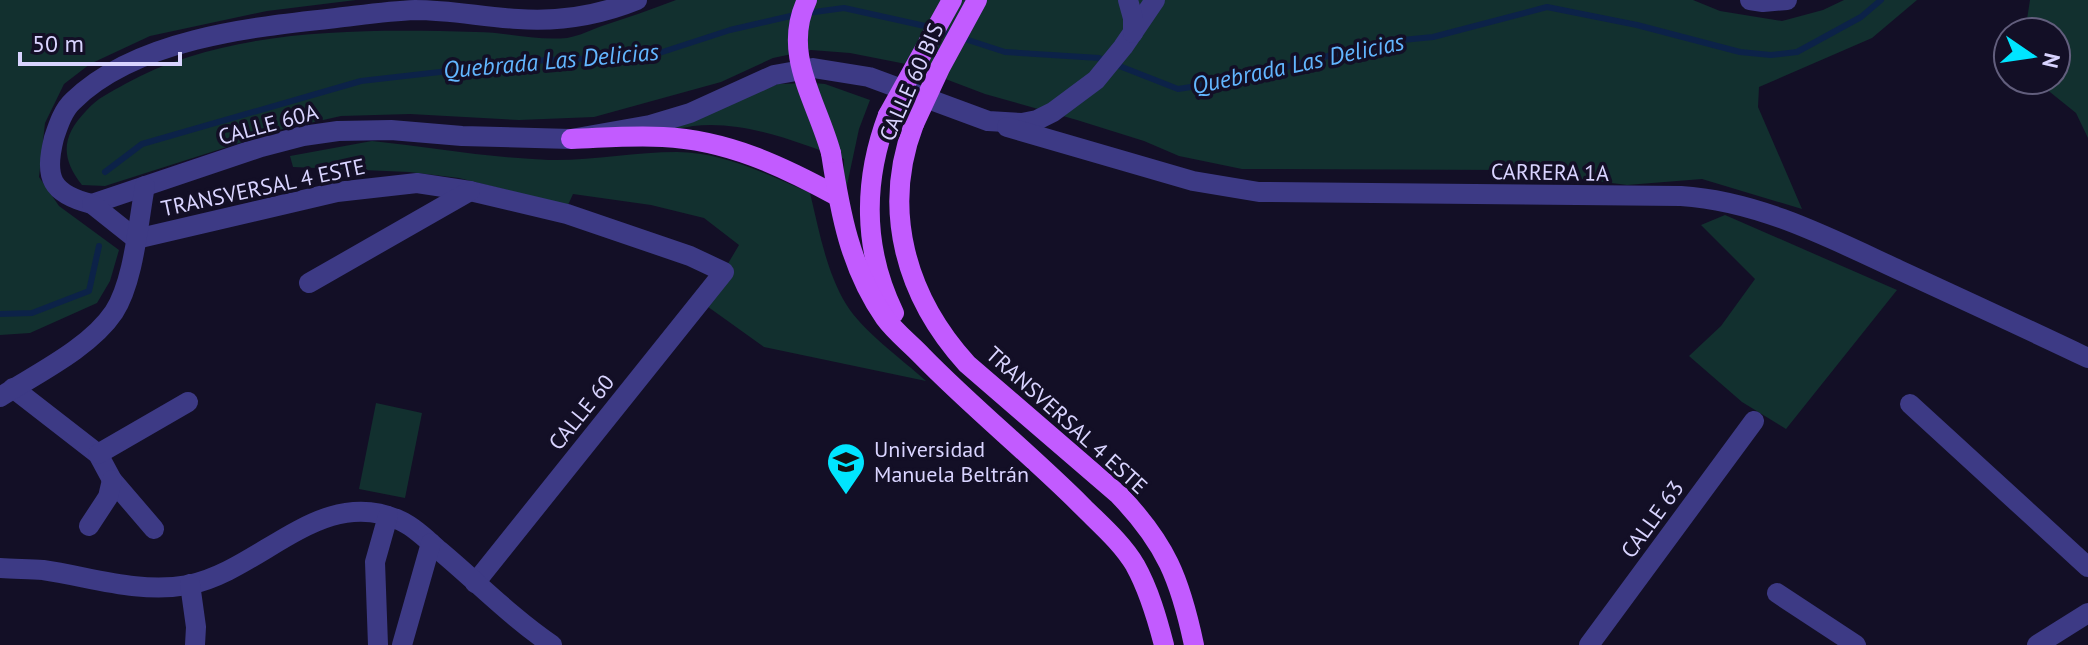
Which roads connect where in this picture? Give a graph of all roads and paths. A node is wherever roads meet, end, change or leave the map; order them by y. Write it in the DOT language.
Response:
graph roads {
  1 [pos="637,0"];
  2 [pos="807,0"];
  3 [pos="952,0"];
  4 [pos="977,0"];
  5 [pos="1128,0"];
  6 [pos="1155,0"];
  7 [pos="1750,0"];
  8 [pos="1787,0"];
  9 [pos="1133,33"];
  10 [pos="988,121"];
  11 [pos="571,139"];
  12 [pos="145,186"];
  13 [pos="470,191"];
  14 [pos="837,196"];
  15 [pos="92,204"];
  16 [pos="136,239"];
  17 [pos="724,272"];
  18 [pos="309,283"];
  19 [pos="936,324"];
  20 [pos="922,356"];
  21 [pos="2088,358"];
  22 [pos="6,392"];
  23 [pos="188,402"];
  24 [pos="1910,404"];
  25 [pos="1754,421"];
  26 [pos="98,454"];
  27 [pos="112,480"];
  28 [pos="388,516"];
  29 [pos="89,526"];
  30 [pos="154,529"];
  31 [pos="431,543"];
  32 [pos="2088,567"];
  33 [pos="0,568"];
  34 [pos="475,583"];
  35 [pos="190,584"];
  36 [pos="1777,593"];
  37 [pos="2088,613"];
  38 [pos="549,644"];
  39 [pos="195,645"];
  40 [pos="378,645"];
  41 [pos="402,645"];
  42 [pos="1164,645"];
  43 [pos="1194,645"];
  44 [pos="1589,645"];
  45 [pos="1856,645"];
  46 [pos="2037,645"];
  1 -- 15 [label="street"];
  2 -- 14 [label="main road, bridge"];
  3 -- 20 [label="main road, CALLE 60 BIS, bridge"];
  4 -- 19 [label="main road, CALLE 60 BIS, bridge"];
  5 -- 9 [label="street"];
  6 -- 9 [label="street, CALLE 60A"];
  7 -- 8 [label="street"];
  9 -- 10 [label="street, CALLE 60A"];
  10 -- 11 [label="street, CALLE 60A"];
  10 -- 21 [label="street, CARRERA 1A"];
  11 -- 12 [label="street, CALLE 60A"];
  11 -- 14 [label="main road"];
  12 -- 15 [label="street, CALLE 60A"];
  12 -- 16 [label="street"];
  13 -- 16 [label="street, TRANSVERSAL 4 ESTE"];
  13 -- 17 [label="street, TRANSVERSAL 4 ESTE"];
  13 -- 18 [label="street"];
  14 -- 20 [label="main road"];
  15 -- 16 [label="street"];
  16 -- 22 [label="street"];
  17 -- 34 [label="street, CALLE 60"];
  19 -- 43 [label="main road, TRANSVERSAL 4 ESTE"];
  20 -- 42 [label="main road"];
  22 -- 26 [label="street"];
  23 -- 26 [label="street"];
  24 -- 32 [label="street"];
  25 -- 44 [label="street, CALLE 63"];
  26 -- 27 [label="street"];
  27 -- 29 [label="street"];
  27 -- 30 [label="street"];
  28 -- 31 [label="street"];
  28 -- 35 [label="street"];
  28 -- 40 [label="street"];
  31 -- 34 [label="street"];
  31 -- 41 [label="street"];
  33 -- 35 [label="street"];
  34 -- 38 [label="street"];
  35 -- 39 [label="street"];
  36 -- 45 [label="street"];
  37 -- 46 [label="street"];
}
